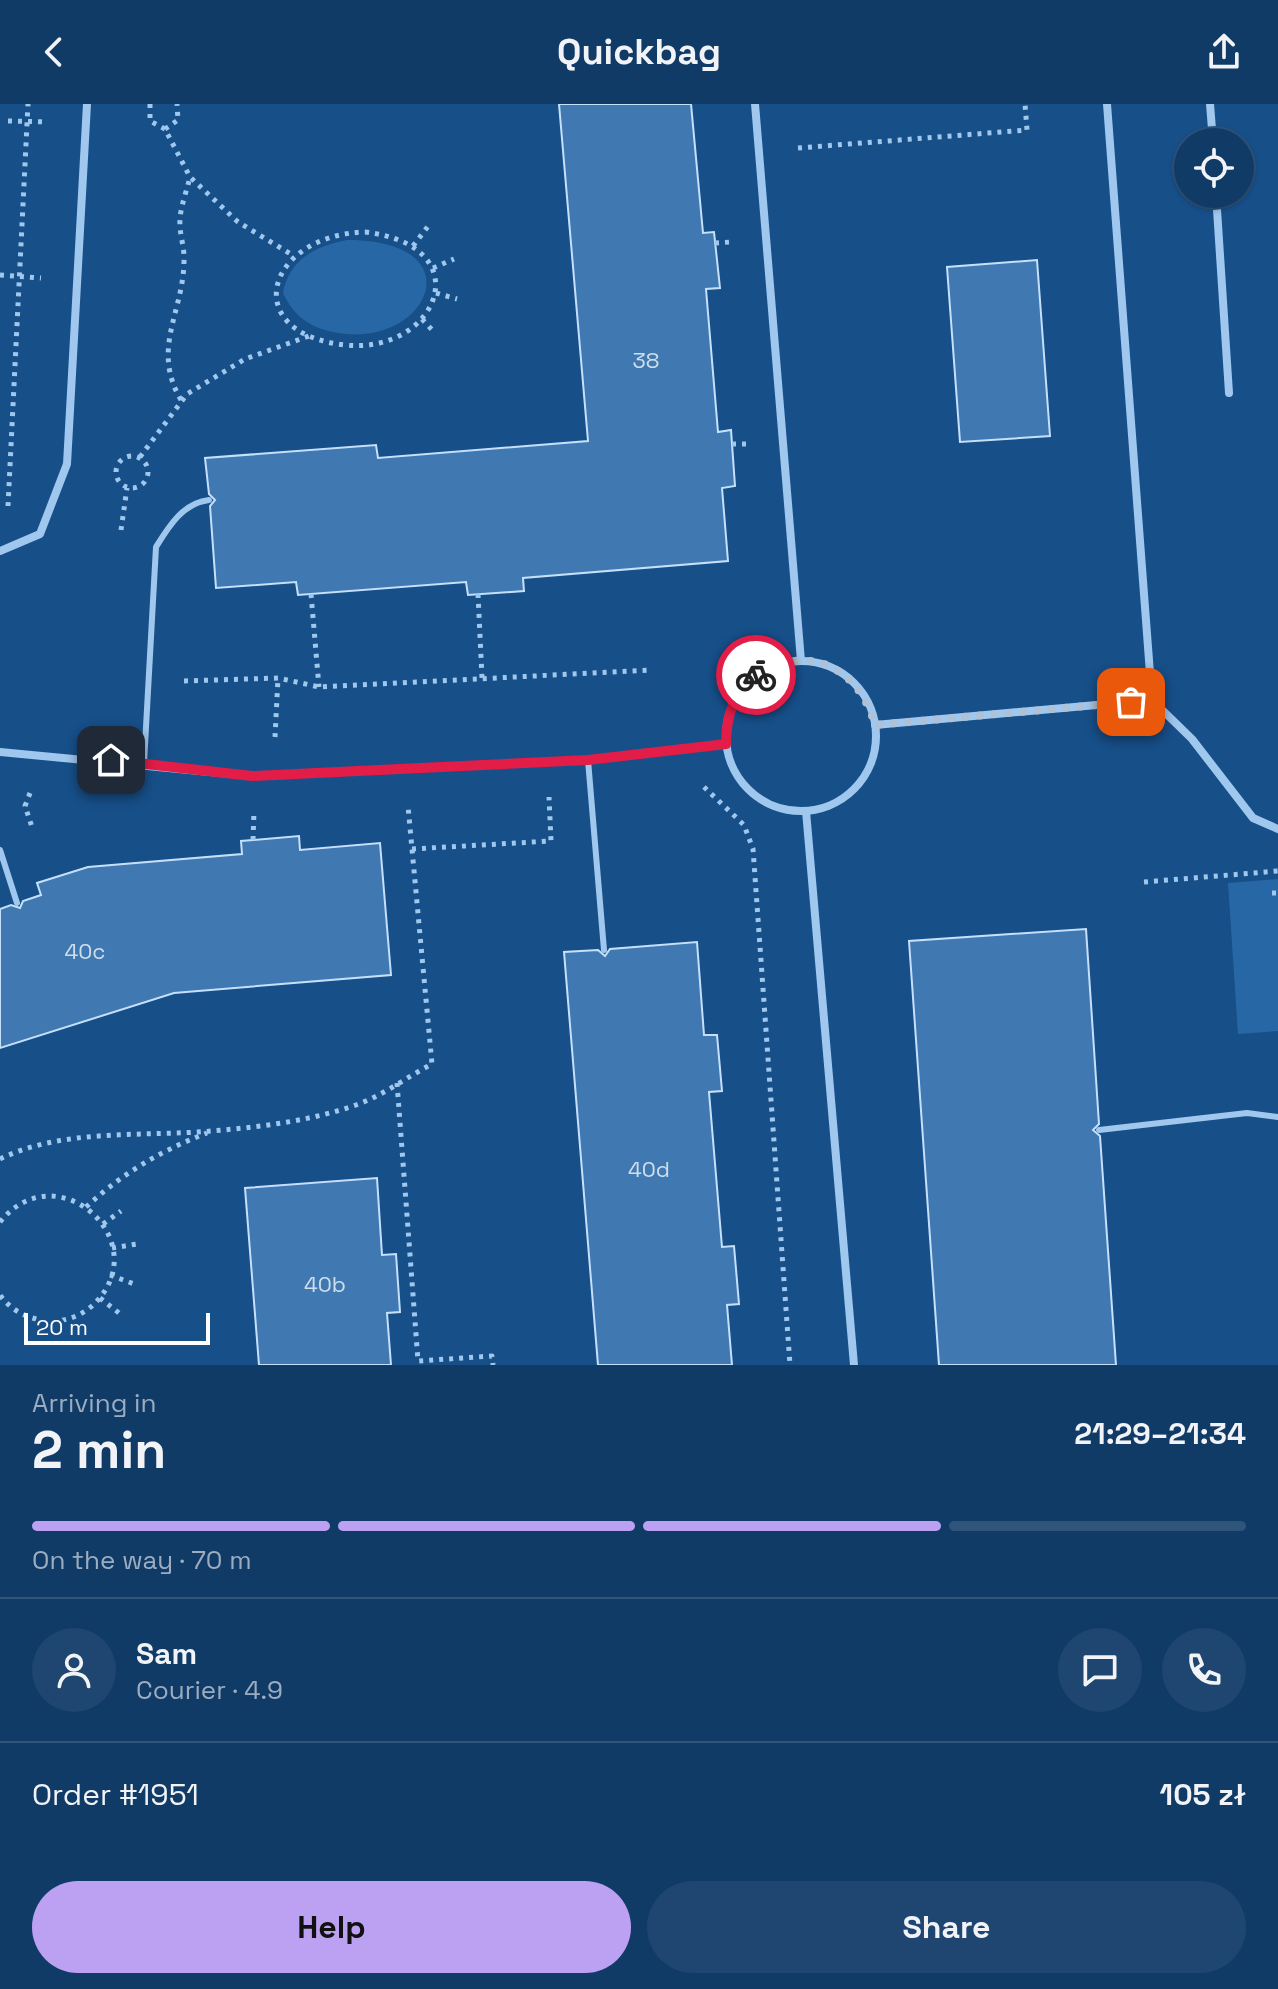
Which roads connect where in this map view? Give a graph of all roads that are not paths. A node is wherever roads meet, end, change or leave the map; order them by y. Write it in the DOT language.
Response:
graph roads {
  1 [pos="87,104"];
  2 [pos="755,104"];
  3 [pos="1107,104"];
  4 [pos="1210,104"];
  5 [pos="1212,128"];
  6 [pos="1217,208"];
  7 [pos="1229,393"];
  8 [pos="209,500"];
  9 [pos="0,551"];
  10 [pos="801,661"];
  11 [pos="1152,700"];
  12 [pos="875,725"];
  13 [pos="726,744"];
  14 [pos="0,752"];
  15 [pos="588,760"];
  16 [pos="144,763"];
  17 [pos="806,811"];
  18 [pos="1278,829"];
  19 [pos="0,850"];
  20 [pos="17,903"];
  21 [pos="604,950"];
  22 [pos="1278,1117"];
  23 [pos="1099,1130"];
  24 [pos="854,1365"];
  1 -- 9 [label="street"];
  2 -- 10 [label="street"];
  3 -- 11 [label="street"];
  4 -- 5 [label="street"];
  6 -- 7 [label="street"];
  8 -- 16 [label="lane"];
  10 -- 12 [label="street"];
  10 -- 13 [label="street"];
  11 -- 12 [label="street"];
  11 -- 18 [label="street"];
  12 -- 17 [label="street"];
  13 -- 15 [label="street"];
  13 -- 17 [label="street"];
  14 -- 16 [label="street"];
  15 -- 16 [label="street"];
  15 -- 21 [label="lane"];
  17 -- 24 [label="street"];
  19 -- 20 [label="lane"];
  22 -- 23 [label="lane"];
}
